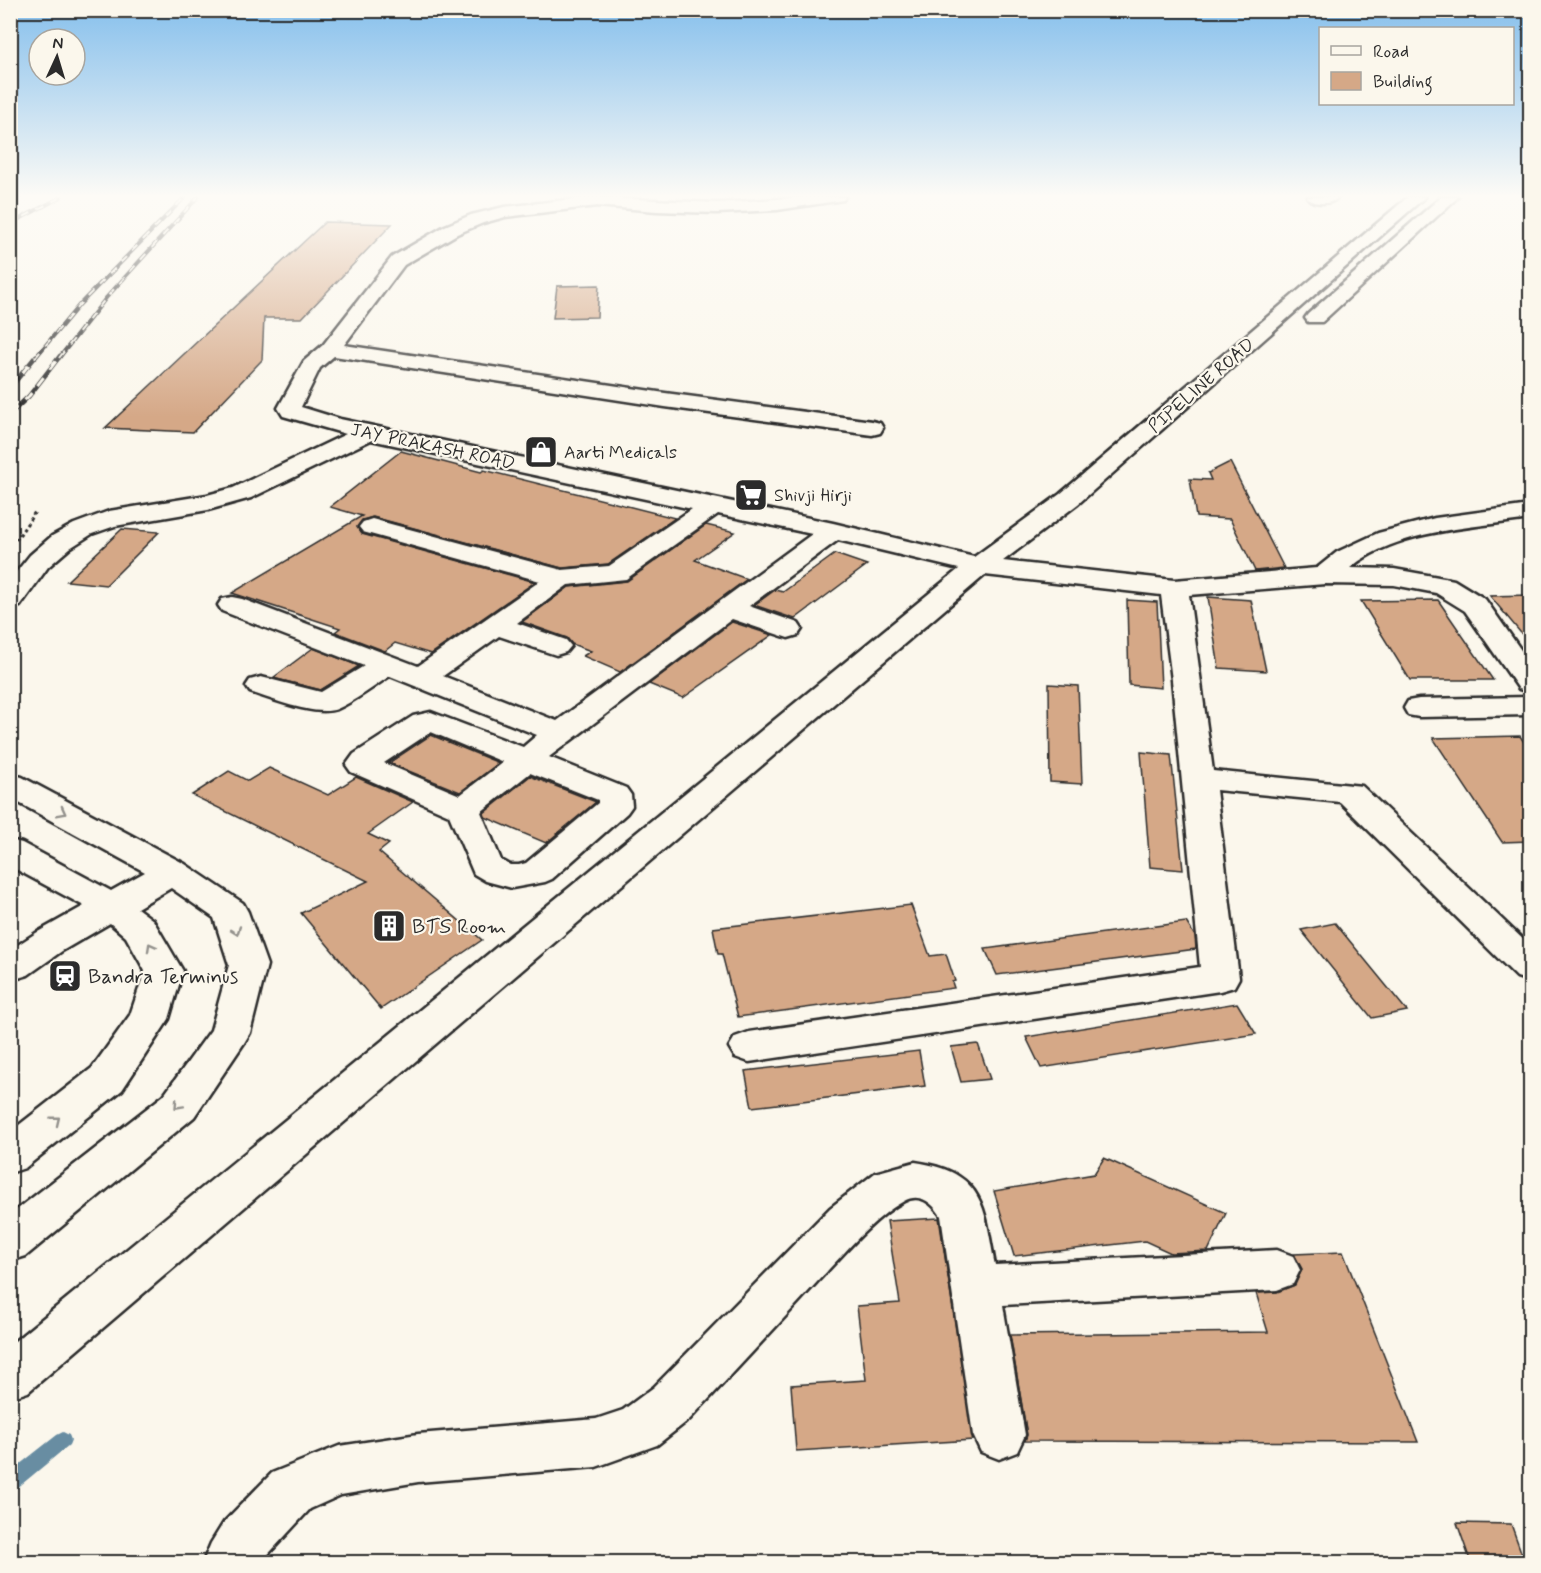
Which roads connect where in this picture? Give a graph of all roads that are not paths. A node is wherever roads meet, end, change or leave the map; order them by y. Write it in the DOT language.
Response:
graph roads {
  1 [pos="391,270"];
  2 [pos="1332,270"];
  3 [pos="1369,270"];
  4 [pos="1316,318"];
  5 [pos="330,349"];
  6 [pos="872,428"];
  7 [pos="375,438"];
  8 [pos="1530,512"];
  9 [pos="703,513"];
  10 [pos="372,527"];
  11 [pos="833,531"];
  12 [pos="979,566"];
  13 [pos="1325,576"];
  14 [pos="561,578"];
  15 [pos="1174,588"];
  16 [pos="10,600"];
  17 [pos="232,605"];
  18 [pos="728,609"];
  19 [pos="495,625"];
  20 [pos="788,629"];
  21 [pos="556,646"];
  22 [pos="387,665"];
  23 [pos="421,678"];
  24 [pos="1530,683"];
  25 [pos="261,686"];
  26 [pos="1530,706"];
  27 [pos="1419,708"];
  28 [pos="560,733"];
  29 [pos="527,758"];
  30 [pos="1198,779"];
  31 [pos="10,784"];
  32 [pos="463,809"];
  33 [pos="10,851"];
  34 [pos="172,872"];
  35 [pos="113,907"];
  36 [pos="15,966"];
  37 [pos="1530,968"];
  38 [pos="749,1047"];
  39 [pos="10,1156"];
  40 [pos="10,1242"];
  41 [pos="1277,1270"];
  42 [pos="976,1286"];
  43 [pos="10,1376"];
  44 [pos="999,1435"];
  45 [pos="230,1563"];
  1 -- 5 [label="street, JAY PRAKASH ROAD"];
  2 -- 12 [label="street, PIPELINE ROAD"];
  3 -- 4 [label="street"];
  5 -- 6 [label="street"];
  5 -- 7 [label="street, JAY PRAKASH ROAD"];
  7 -- 9 [label="street, JAY PRAKASH ROAD"];
  7 -- 16 [label="street"];
  8 -- 13 [label="street"];
  9 -- 11 [label="street, JAY PRAKASH ROAD"];
  9 -- 14 [label="street"];
  10 -- 14 [label="street"];
  11 -- 12 [label="street, JAY PRAKASH ROAD"];
  11 -- 18 [label="street"];
  12 -- 15 [label="street, JAY PRAKASH ROAD"];
  12 -- 43 [label="street, PIPELINE ROAD"];
  13 -- 15 [label="street, JAY PRAKASH ROAD"];
  13 -- 24 [label="street, JAY PRAKASH ROAD"];
  14 -- 19 [label="street"];
  15 -- 30 [label="street"];
  17 -- 22 [label="street"];
  18 -- 20 [label="street"];
  18 -- 28 [label="street"];
  19 -- 21 [label="street"];
  19 -- 23 [label="street"];
  22 -- 23 [label="street"];
  22 -- 25 [label="street"];
  23 -- 28 [label="street"];
  26 -- 27 [label="street"];
  28 -- 29 [label="street"];
  29 -- 32 [label="street"];
  29 -- 32 [label="street"];
  29 -- 32 [label="street"];
  30 -- 37 [label="street"];
  30 -- 38 [label="street"];
  31 -- 34 [label="street, one-way"];
  33 -- 35 [label="street"];
  34 -- 35 [label="street"];
  34 -- 40 [label="street, one-way"];
  35 -- 36 [label="street"];
  39 -- 35 [label="street, one-way"];
  41 -- 42 [label="street"];
  42 -- 44 [label="street"];
  42 -- 45 [label="street"];
}
